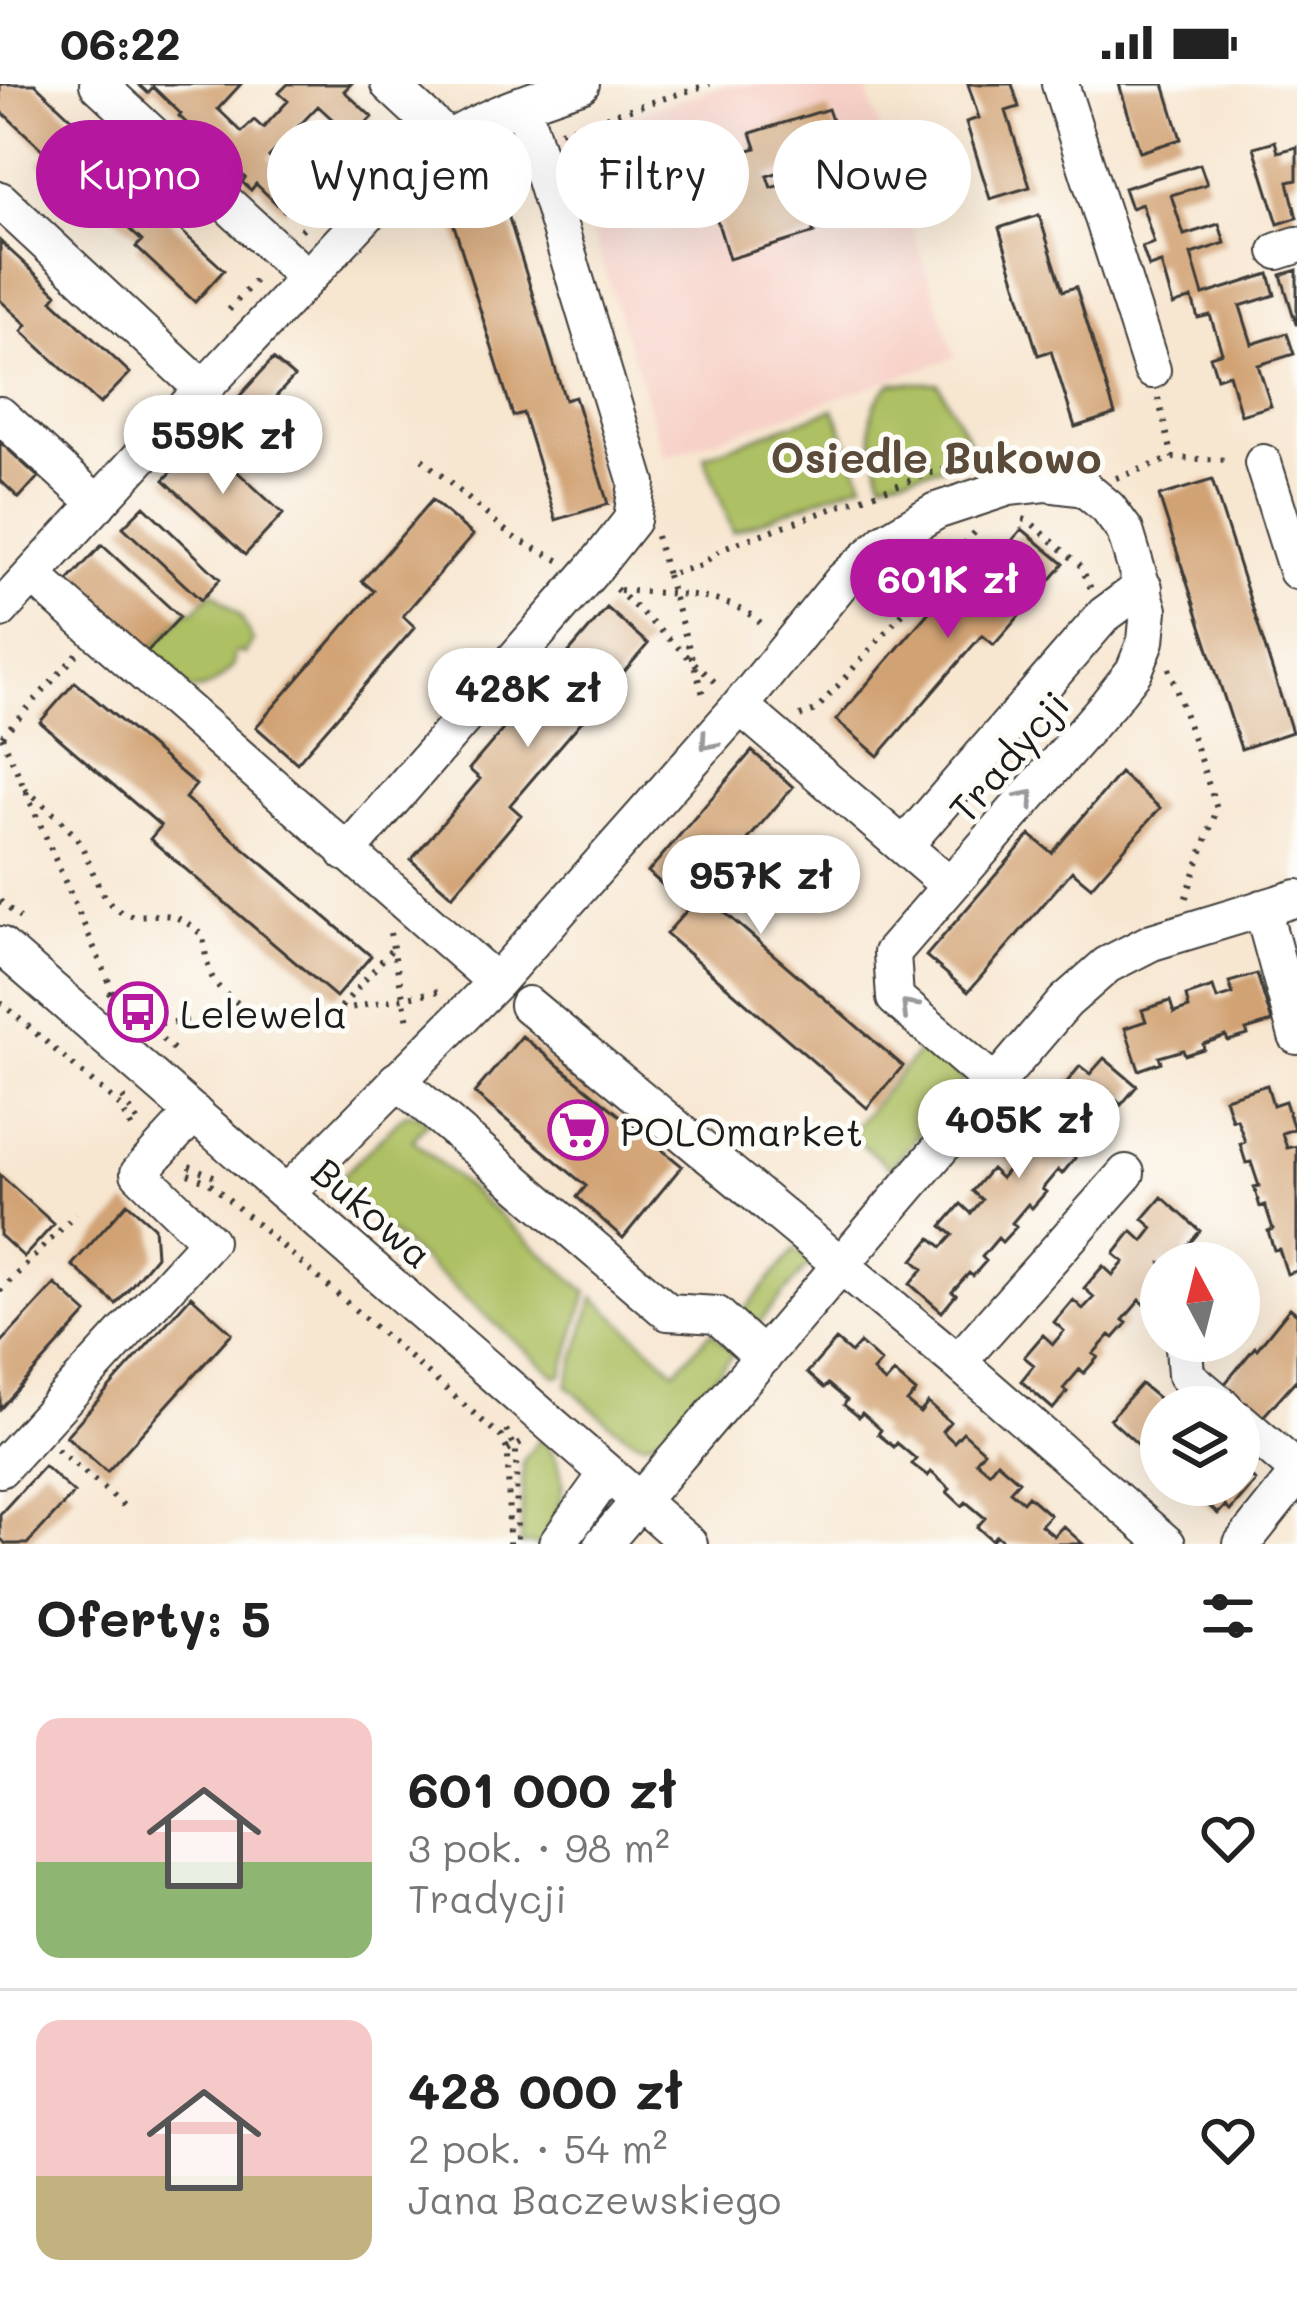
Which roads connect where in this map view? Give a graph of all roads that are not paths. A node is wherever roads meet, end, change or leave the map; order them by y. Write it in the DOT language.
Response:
graph roads {
  1 [pos="98,84"];
  2 [pos="389,84"];
  3 [pos="581,84"];
  4 [pos="1060,84"];
  5 [pos="521,104"];
  6 [pos="428,120"];
  7 [pos="480,120"];
  8 [pos="0,200"];
  9 [pos="354,228"];
  10 [pos="307,278"];
  11 [pos="1152,370"];
  12 [pos="203,389"];
  13 [pos="0,415"];
  14 [pos="1263,464"];
  15 [pos="98,503"];
  16 [pos="1297,571"];
  17 [pos="32,575"];
  18 [pos="1147,599"];
  19 [pos="0,610"];
  20 [pos="740,706"];
  21 [pos="904,846"];
  22 [pos="346,853"];
  23 [pos="950,886"];
  24 [pos="1277,897"];
  25 [pos="0,945"];
  26 [pos="496,982"];
  27 [pos="528,1005"];
  28 [pos="1297,1036"];
  29 [pos="397,1080"];
  30 [pos="996,1084"];
  31 [pos="194,1113"];
  32 [pos="1126,1173"];
  33 [pos="287,1193"];
  34 [pos="842,1265"];
  35 [pos="763,1357"];
  36 [pos="958,1362"];
  37 [pos="1185,1362"];
  38 [pos="1199,1386"];
  39 [pos="1260,1439"];
  40 [pos="0,1469"];
  41 [pos="1297,1473"];
  42 [pos="608,1474"];
  43 [pos="640,1501"];
  44 [pos="557,1544"];
  45 [pos="603,1544"];
  46 [pos="689,1544"];
  47 [pos="1167,1544"];
  48 [pos="1242,1544"];
  1 -- 10 [label="street"];
  2 -- 6 [label="street"];
  3 -- 5 [label="street"];
  4 -- 11 [label="street"];
  5 -- 7 [label="street"];
  5 -- 22 [label="street"];
  8 -- 12 [label="street"];
  9 -- 10 [label="street"];
  10 -- 12 [label="street"];
  12 -- 15 [label="street"];
  13 -- 15 [label="street"];
  14 -- 16 [label="street"];
  15 -- 17 [label="street"];
  17 -- 19 [label="street"];
  17 -- 22 [label="street"];
  18 -- 20 [label="street"];
  18 -- 21 [label="street"];
  23 -- 18 [label="street, Tradycji, one-way"];
  20 -- 21 [label="street, Tradycji"];
  20 -- 26 [label="street, one-way"];
  21 -- 23 [label="street, Tradycji"];
  22 -- 26 [label="street"];
  30 -- 23 [label="street, Tradycji, one-way"];
  24 -- 28 [label="street"];
  24 -- 30 [label="street"];
  25 -- 31 [label="street, Bukowa"];
  26 -- 29 [label="street"];
  27 -- 34 [label="street"];
  29 -- 33 [label="street"];
  29 -- 35 [label="street"];
  30 -- 34 [label="street"];
  31 -- 33 [label="street, Bukowa"];
  31 -- 40 [label="street"];
  32 -- 36 [label="street"];
  33 -- 42 [label="street, Bukowa"];
  34 -- 35 [label="street"];
  34 -- 36 [label="street"];
  35 -- 43 [label="street"];
  36 -- 47 [label="street"];
  37 -- 38 [label="street"];
  39 -- 41 [label="street"];
  41 -- 48 [label="street"];
  42 -- 43 [label="street, Bukowa"];
  42 -- 44 [label="street"];
  43 -- 45 [label="street"];
  43 -- 46 [label="street, Bukowa"];
}
